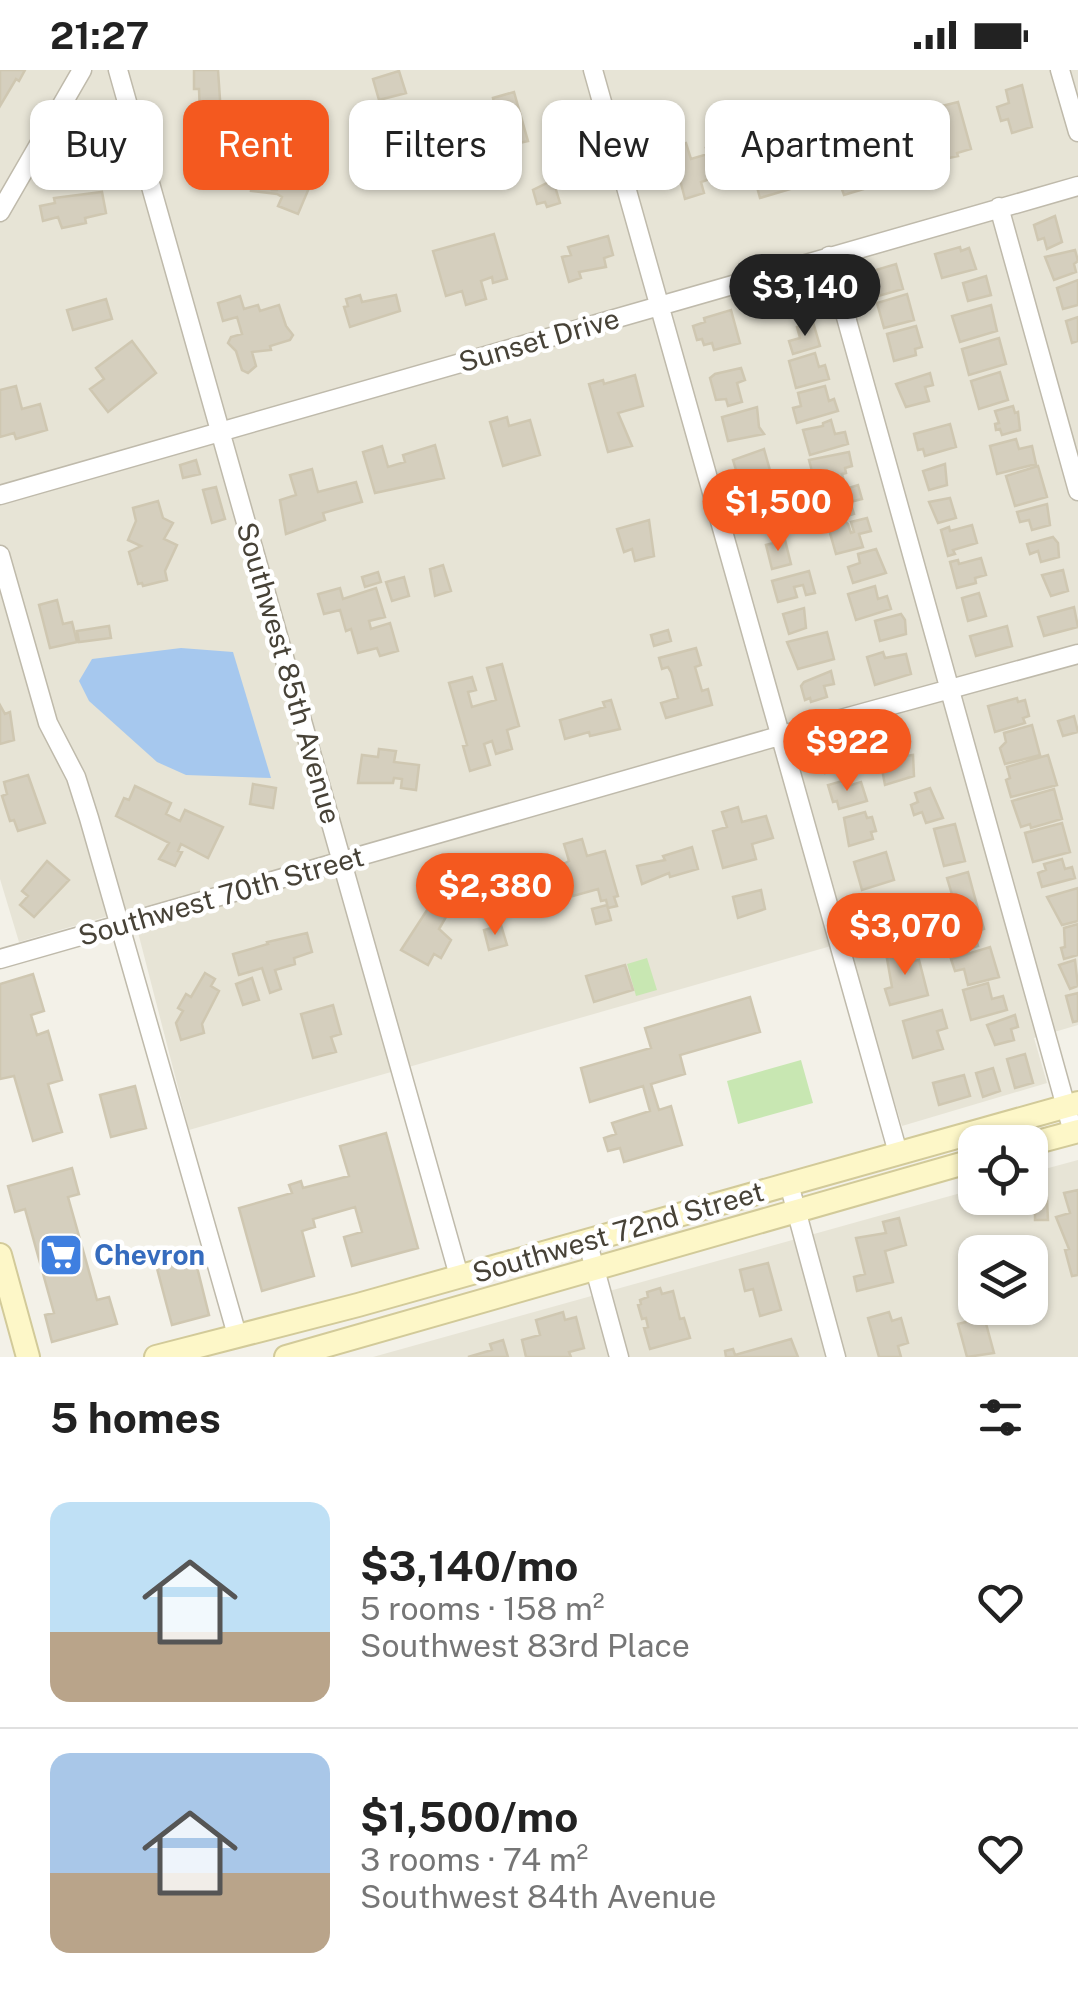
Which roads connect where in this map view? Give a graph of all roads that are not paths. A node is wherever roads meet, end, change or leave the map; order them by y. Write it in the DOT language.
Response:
graph roads {
  1 [pos="82,70"];
  2 [pos="118,70"];
  3 [pos="592,70"];
  4 [pos="1060,70"];
  5 [pos="1078,132"];
  6 [pos="1078,186"];
  7 [pos="999,207"];
  8 [pos="0,212"];
  9 [pos="829,256"];
  10 [pos="659,306"];
  11 [pos="222,432"];
  12 [pos="1078,491"];
  13 [pos="0,496"];
  14 [pos="0,554"];
  15 [pos="1078,654"];
  16 [pos="951,690"];
  17 [pos="778,736"];
  18 [pos="342,861"];
  19 [pos="120,926"];
  20 [pos="0,959"];
  21 [pos="1072,1105"];
  22 [pos="1076,1132"];
  23 [pos="1048,1139"];
  24 [pos="898,1153"];
  25 [pos="958,1165"];
  26 [pos="906,1180"];
  27 [pos="789,1184"];
  28 [pos="796,1211"];
  29 [pos="587,1240"];
  30 [pos="0,1254"];
  31 [pos="595,1268"];
  32 [pos="459,1276"];
  33 [pos="394,1325"];
  34 [pos="237,1335"];
  35 [pos="28,1357"];
  36 [pos="156,1357"];
  37 [pos="286,1357"];
  38 [pos="619,1357"];
  39 [pos="836,1357"];
  1 -- 8 [label="street"];
  2 -- 11 [label="street, Southwest 85th Avenue"];
  3 -- 10 [label="street"];
  4 -- 5 [label="street"];
  6 -- 7 [label="street, Sunset Drive"];
  7 -- 9 [label="street, Sunset Drive"];
  7 -- 12 [label="street"];
  9 -- 10 [label="street, Sunset Drive"];
  9 -- 16 [label="street"];
  10 -- 11 [label="street, Sunset Drive"];
  10 -- 17 [label="street"];
  11 -- 13 [label="street, Sunset Drive"];
  11 -- 18 [label="street, Southwest 85th Avenue"];
  14 -- 19 [label="street"];
  15 -- 16 [label="street, Southwest 70th Street"];
  16 -- 17 [label="street, Southwest 70th Street"];
  16 -- 21 [label="street"];
  17 -- 18 [label="street, Southwest 70th Street"];
  17 -- 24 [label="street"];
  18 -- 19 [label="street, Southwest 70th Street"];
  18 -- 32 [label="street, Southwest 85th Avenue"];
  19 -- 20 [label="street, Southwest 70th Street"];
  19 -- 34 [label="street"];
  21 -- 22 [label="street"];
  21 -- 24 [label="main road, Southwest 72nd Street"];
  22 -- 23 [label="main road"];
  24 -- 26 [label="main road"];
  24 -- 27 [label="main road, Southwest 72nd Street"];
  25 -- 26 [label="main road, Southwest 72nd Street"];
  26 -- 28 [label="main road, Southwest 72nd Street"];
  27 -- 28 [label="street"];
  27 -- 29 [label="main road, Southwest 72nd Street"];
  28 -- 31 [label="main road, Southwest 72nd Street"];
  28 -- 39 [label="street"];
  29 -- 31 [label="street"];
  29 -- 32 [label="main road, Southwest 72nd Street"];
  30 -- 35 [label="main road"];
  31 -- 33 [label="main road, Southwest 72nd Street"];
  31 -- 38 [label="street"];
  32 -- 33 [label="main road"];
  32 -- 34 [label="main road, Southwest 72nd Street"];
  33 -- 37 [label="main road, Southwest 72nd Street"];
  34 -- 36 [label="main road, Southwest 72nd Street"];
}
